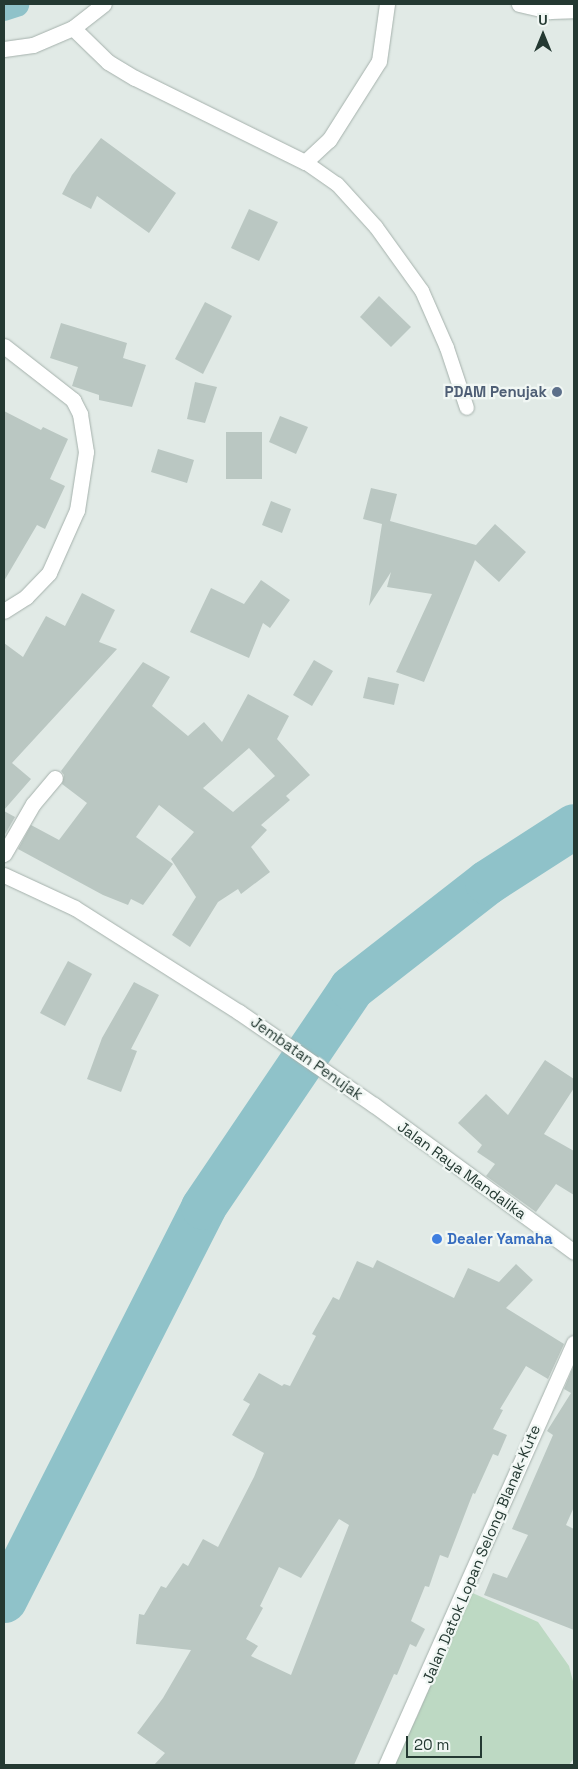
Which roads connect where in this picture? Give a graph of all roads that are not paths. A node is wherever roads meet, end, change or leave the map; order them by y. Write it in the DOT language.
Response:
graph roads {
  1 [pos="104,4"];
  2 [pos="387,4"];
  3 [pos="519,4"];
  4 [pos="574,10"];
  5 [pos="74,28"];
  6 [pos="4,49"];
  7 [pos="305,162"];
  8 [pos="4,346"];
  9 [pos="467,408"];
  10 [pos="4,611"];
  11 [pos="55,778"];
  12 [pos="4,854"];
  13 [pos="4,876"];
  14 [pos="374,1105"];
  15 [pos="574,1252"];
  16 [pos="574,1342"];
  17 [pos="386,1765"];
  1 -- 5 [label="street"];
  2 -- 7 [label="street"];
  3 -- 4 [label="street"];
  5 -- 6 [label="street"];
  5 -- 7 [label="street"];
  7 -- 9 [label="lane"];
  8 -- 10 [label="street"];
  11 -- 12 [label="street"];
  13 -- 14 [label="street, Jembatan Penujak"];
  14 -- 15 [label="street, Jalan Raya Mandalika"];
  16 -- 17 [label="street, Jalan Datok Lopan Selong Blanak-Kute"];
}
